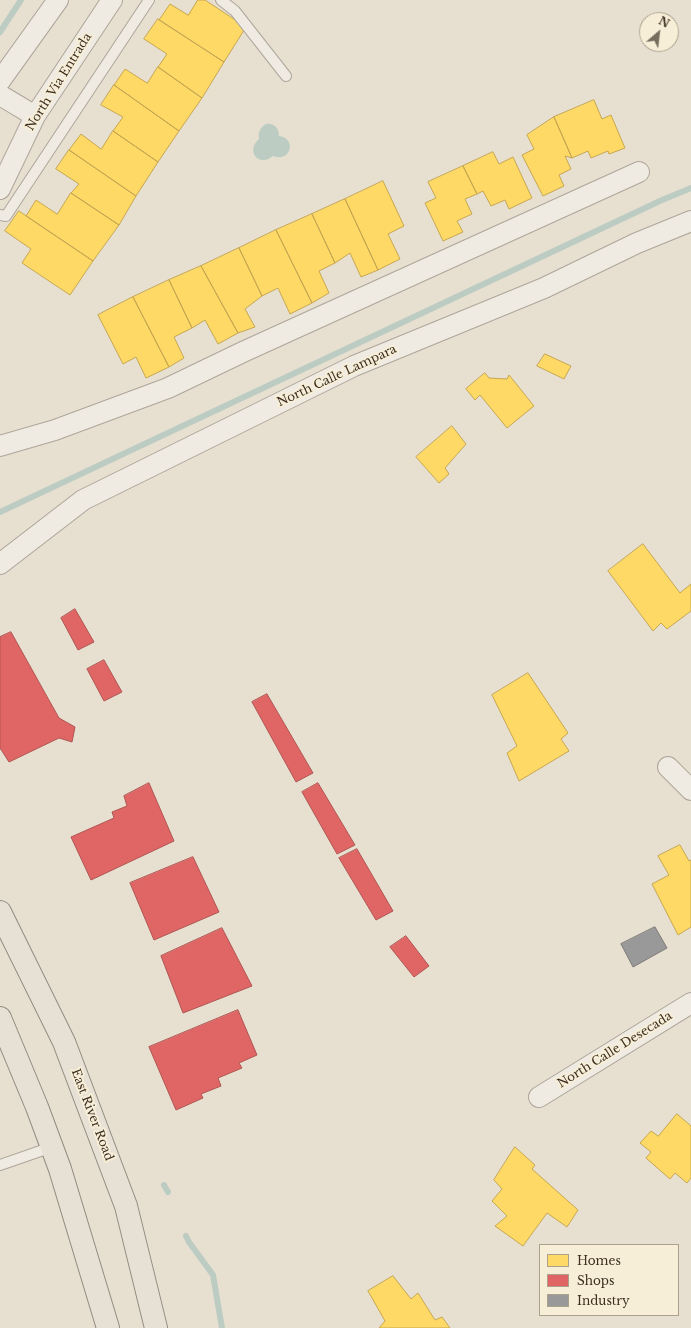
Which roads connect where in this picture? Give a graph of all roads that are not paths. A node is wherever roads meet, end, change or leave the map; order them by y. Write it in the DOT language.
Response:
graph roads {
  1 [pos="58,0"];
  2 [pos="112,0"];
  3 [pos="149,0"];
  4 [pos="221,0"];
  5 [pos="286,76"];
  6 [pos="0,81"];
  7 [pos="0,95"];
  8 [pos="35,116"];
  9 [pos="638,172"];
  10 [pos="0,189"];
  11 [pos="0,215"];
  12 [pos="691,221"];
  13 [pos="0,446"];
  14 [pos="0,564"];
  15 [pos="668,767"];
  16 [pos="691,790"];
  17 [pos="0,912"];
  18 [pos="691,1002"];
  19 [pos="0,1018"];
  20 [pos="539,1097"];
  21 [pos="52,1147"];
  22 [pos="0,1165"];
  23 [pos="108,1328"];
  24 [pos="156,1328"];
  1 -- 6 [label="street"];
  2 -- 8 [label="street, North Via Entrada"];
  3 -- 11 [label="lane"];
  4 -- 5 [label="lane"];
  7 -- 8 [label="street"];
  8 -- 10 [label="street, North Via Entrada"];
  9 -- 13 [label="street"];
  12 -- 14 [label="street, North Calle Lampara"];
  15 -- 16 [label="street"];
  17 -- 24 [label="main road, East River Road"];
  18 -- 20 [label="street, North Calle Desecada"];
  19 -- 21 [label="main road"];
  21 -- 22 [label="lane"];
  21 -- 23 [label="main road"];
}
